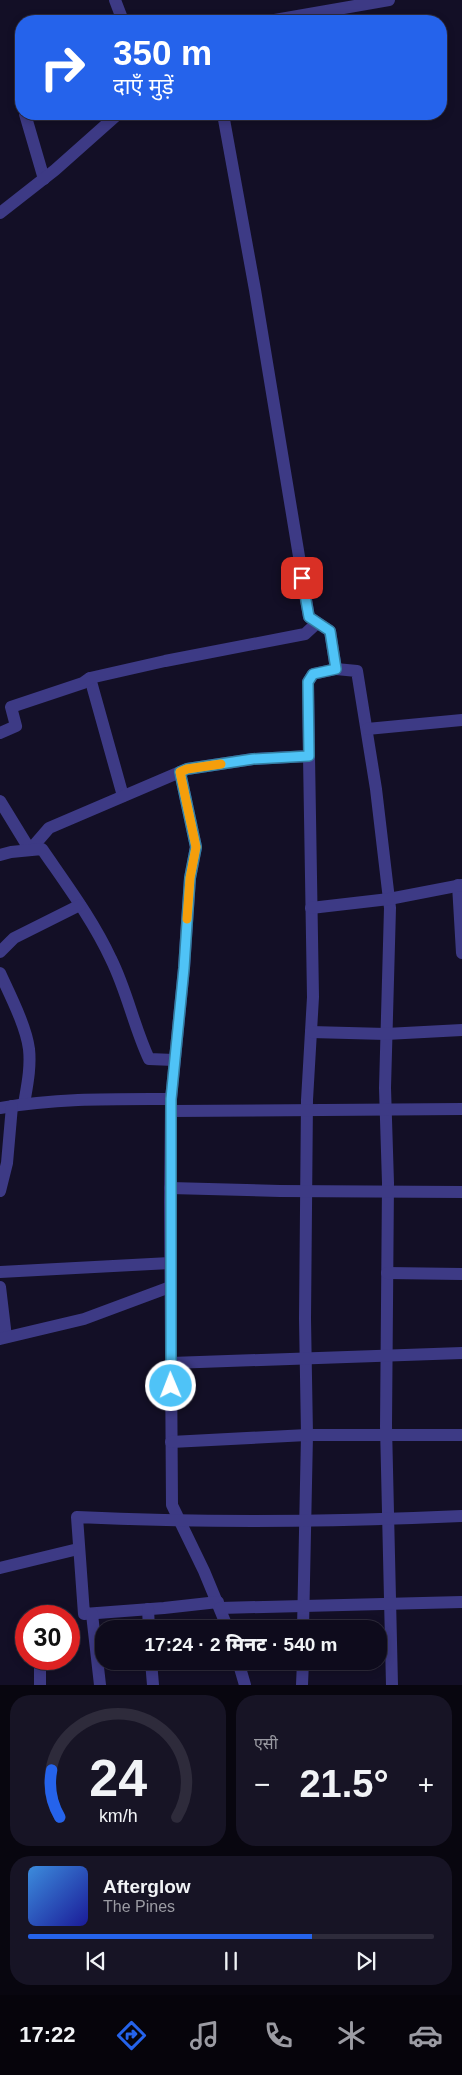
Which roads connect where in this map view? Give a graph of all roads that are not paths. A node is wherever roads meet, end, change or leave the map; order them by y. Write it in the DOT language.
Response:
graph roads {
  1 [pos="115,0"];
  2 [pos="389,0"];
  3 [pos="121,15"];
  4 [pos="303,15"];
  5 [pos="27,120"];
  6 [pos="111,120"];
  7 [pos="224,120"];
  8 [pos="44,179"];
  9 [pos="0,213"];
  10 [pos="317,623"];
  11 [pos="336,669"];
  12 [pos="90,678"];
  13 [pos="462,720"];
  14 [pos="367,729"];
  15 [pos="0,733"];
  16 [pos="309,756"];
  17 [pos="180,772"];
  18 [pos="123,796"];
  19 [pos="0,802"];
  20 [pos="30,850"];
  21 [pos="0,855"];
  22 [pos="460,885"];
  23 [pos="389,899"];
  24 [pos="80,905"];
  25 [pos="311,908"];
  26 [pos="0,952"];
  27 [pos="462,953"];
  28 [pos="0,973"];
  29 [pos="462,1030"];
  30 [pos="311,1032"];
  31 [pos="386,1034"];
  32 [pos="174,1060"];
  33 [pos="171,1105"];
  34 [pos="12,1106"];
  35 [pos="386,1109"];
  36 [pos="462,1109"];
  37 [pos="307,1111"];
  38 [pos="170,1188"];
  39 [pos="307,1190"];
  40 [pos="0,1191"];
  41 [pos="388,1192"];
  42 [pos="462,1192"];
  43 [pos="170,1263"];
  44 [pos="0,1272"];
  45 [pos="387,1273"];
  46 [pos="462,1274"];
  47 [pos="0,1287"];
  48 [pos="170,1287"];
  49 [pos="3,1338"];
  50 [pos="462,1353"];
  51 [pos="386,1355"];
  52 [pos="306,1357"];
  53 [pos="170,1363"];
  54 [pos="307,1435"];
  55 [pos="386,1435"];
  56 [pos="462,1436"];
  57 [pos="171,1442"];
  58 [pos="462,1516"];
  59 [pos="305,1520"];
  60 [pos="388,1520"];
  61 [pos="180,1522"];
  62 [pos="78,1549"];
  63 [pos="0,1568"];
  64 [pos="390,1602"];
  65 [pos="462,1602"];
  66 [pos="219,1605"];
  67 [pos="304,1606"];
  68 [pos="148,1610"];
  69 [pos="92,1614"];
  70 [pos="149,1620"];
  71 [pos="225,1620"];
  72 [pos="303,1620"];
  73 [pos="40,1670"];
  74 [pos="151,1670"];
  75 [pos="240,1670"];
  76 [pos="303,1670"];
  77 [pos="40,1685"];
  78 [pos="100,1685"];
  79 [pos="152,1685"];
  80 [pos="244,1685"];
  81 [pos="302,1685"];
  82 [pos="392,1685"];
  1 -- 3 [label="street"];
  2 -- 4 [label="street"];
  5 -- 8 [label="street"];
  6 -- 8 [label="street"];
  7 -- 10 [label="street"];
  8 -- 9 [label="street"];
  10 -- 11 [label="street"];
  10 -- 12 [label="street"];
  11 -- 14 [label="street"];
  11 -- 16 [label="street"];
  12 -- 15 [label="street"];
  12 -- 18 [label="street"];
  13 -- 14 [label="street"];
  14 -- 23 [label="street"];
  16 -- 17 [label="street"];
  16 -- 25 [label="street"];
  17 -- 18 [label="street"];
  17 -- 32 [label="street"];
  18 -- 20 [label="street"];
  19 -- 20 [label="street"];
  20 -- 21 [label="street"];
  20 -- 24 [label="street"];
  22 -- 23 [label="street"];
  22 -- 27 [label="street"];
  23 -- 25 [label="street"];
  23 -- 31 [label="street"];
  24 -- 26 [label="street"];
  24 -- 32 [label="street"];
  25 -- 30 [label="street"];
  28 -- 34 [label="street"];
  29 -- 31 [label="street"];
  30 -- 31 [label="street"];
  30 -- 37 [label="street"];
  31 -- 35 [label="street"];
  32 -- 33 [label="street"];
  33 -- 34 [label="street"];
  33 -- 37 [label="street"];
  33 -- 38 [label="street"];
  34 -- 40 [label="street"];
  35 -- 36 [label="street"];
  35 -- 37 [label="street"];
  35 -- 41 [label="street"];
  37 -- 39 [label="street"];
  38 -- 39 [label="street"];
  38 -- 43 [label="street"];
  39 -- 41 [label="street"];
  39 -- 52 [label="street"];
  41 -- 42 [label="street"];
  41 -- 45 [label="street"];
  43 -- 44 [label="street"];
  43 -- 48 [label="street"];
  45 -- 46 [label="street"];
  45 -- 51 [label="street"];
  47 -- 49 [label="street"];
  48 -- 49 [label="street"];
  48 -- 53 [label="street"];
  50 -- 51 [label="street"];
  51 -- 52 [label="street"];
  51 -- 55 [label="street"];
  52 -- 53 [label="street"];
  52 -- 54 [label="street"];
  53 -- 57 [label="street"];
  54 -- 55 [label="street"];
  54 -- 57 [label="street"];
  54 -- 59 [label="street"];
  55 -- 56 [label="street"];
  55 -- 60 [label="street"];
  57 -- 61 [label="street"];
  58 -- 60 [label="street"];
  59 -- 60 [label="street"];
  59 -- 61 [label="street"];
  59 -- 67 [label="street"];
  60 -- 64 [label="street"];
  61 -- 62 [label="street"];
  61 -- 66 [label="street"];
  62 -- 63 [label="street"];
  62 -- 69 [label="street"];
  64 -- 65 [label="street"];
  64 -- 67 [label="street"];
  64 -- 82 [label="street"];
  66 -- 67 [label="street"];
  66 -- 68 [label="street"];
  66 -- 71 [label="street"];
  67 -- 72 [label="street"];
  68 -- 69 [label="street"];
  68 -- 70 [label="street"];
  69 -- 78 [label="street"];
  73 -- 77 [label="street"];
  74 -- 79 [label="street"];
  75 -- 80 [label="street"];
  76 -- 81 [label="street"];
}
